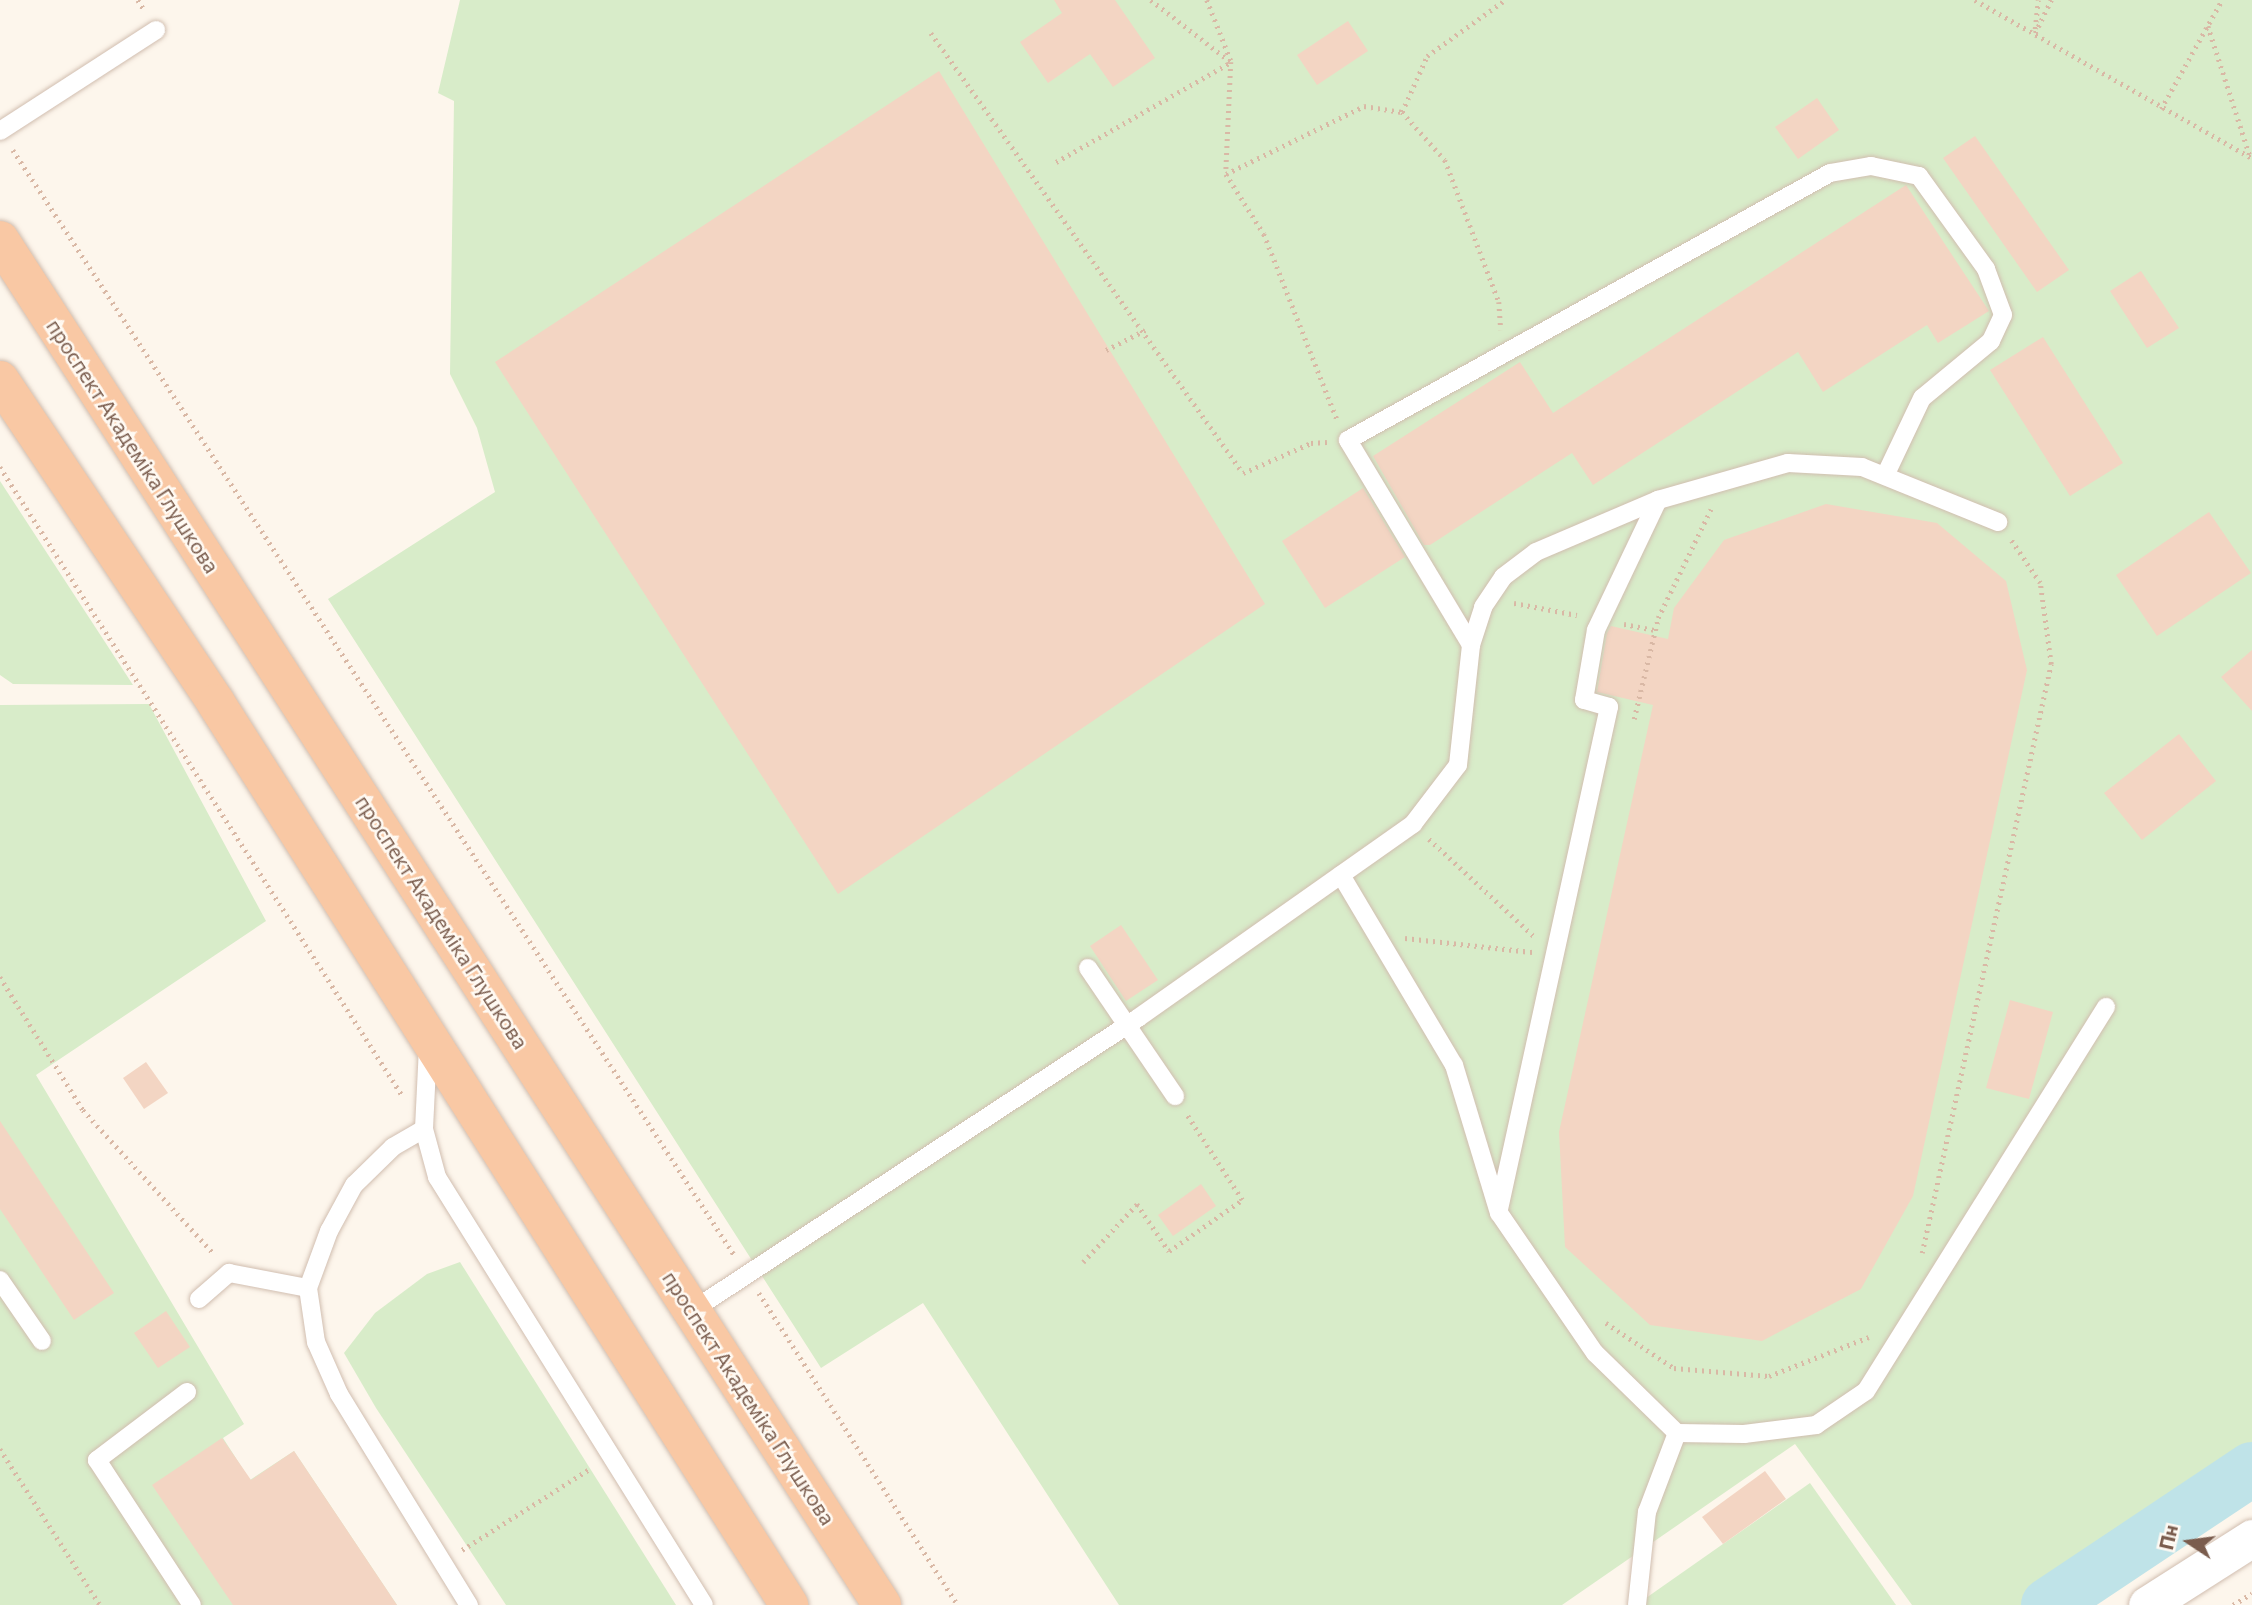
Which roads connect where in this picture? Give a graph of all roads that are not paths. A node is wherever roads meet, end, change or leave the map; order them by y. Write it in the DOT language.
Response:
graph roads {
  1 [pos="156,30"];
  2 [pos="3,135"];
  3 [pos="0,240"];
  4 [pos="0,380"];
  5 [pos="1885,476"];
  6 [pos="1658,500"];
  7 [pos="1998,522"];
  8 [pos="1471,645"];
  9 [pos="1341,875"];
  10 [pos="1088,968"];
  11 [pos="2106,1007"];
  12 [pos="1126,1024"];
  13 [pos="428,1034"];
  14 [pos="1175,1096"];
  15 [pos="424,1129"];
  16 [pos="1499,1213"];
  17 [pos="0,1280"];
  18 [pos="308,1288"];
  19 [pos="199,1298"];
  20 [pos="693,1310"];
  21 [pos="42,1341"];
  22 [pos="187,1392"];
  23 [pos="1677,1433"];
  24 [pos="2252,1538"];
  25 [pos="192,1605"];
  26 [pos="469,1605"];
  27 [pos="704,1605"];
  28 [pos="789,1605"];
  29 [pos="882,1605"];
  30 [pos="1637,1605"];
  31 [pos="2147,1605"];
  1 -- 2 [label="lane"];
  3 -- 20 [label="highway, проспект Академіка Глушкова"];
  4 -- 13 [label="highway"];
  5 -- 6 [label="lane"];
  5 -- 7 [label="lane"];
  5 -- 8 [label="lane"];
  6 -- 8 [label="lane"];
  6 -- 16 [label="lane"];
  8 -- 9 [label="lane"];
  9 -- 12 [label="lane"];
  9 -- 16 [label="lane"];
  10 -- 12 [label="lane"];
  11 -- 23 [label="lane"];
  12 -- 14 [label="lane"];
  12 -- 20 [label="lane"];
  13 -- 15 [label="lane"];
  13 -- 28 [label="highway"];
  15 -- 18 [label="lane"];
  15 -- 27 [label="lane"];
  16 -- 23 [label="lane"];
  17 -- 21 [label="lane"];
  18 -- 19 [label="lane"];
  18 -- 26 [label="lane"];
  20 -- 29 [label="highway, проспект Академіка Глушкова"];
  22 -- 25 [label="lane"];
  23 -- 30 [label="lane"];
  24 -- 31 [label="street"];
}
